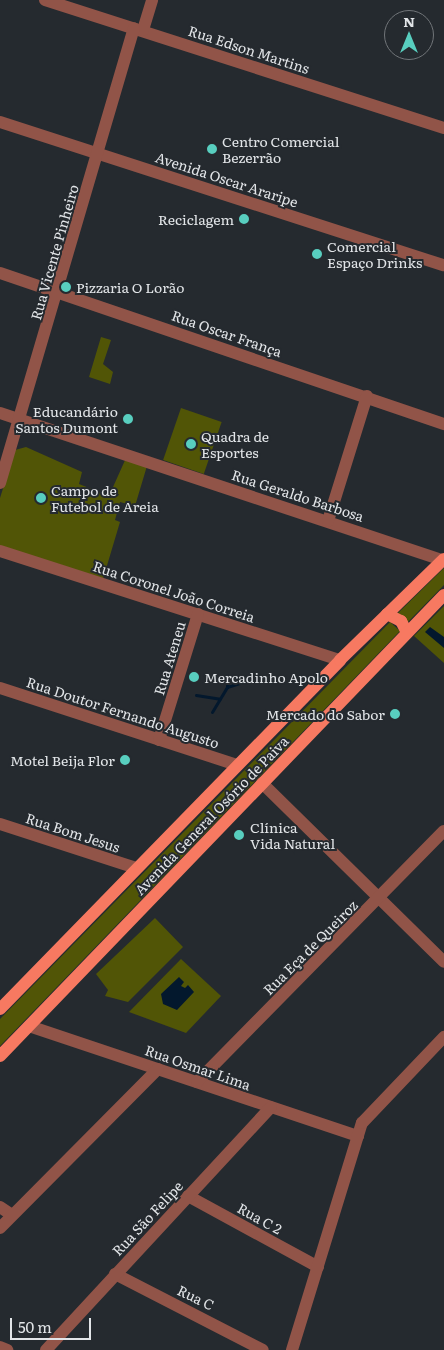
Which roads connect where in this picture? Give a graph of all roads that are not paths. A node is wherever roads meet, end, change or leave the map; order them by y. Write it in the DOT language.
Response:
graph roads {
  1 [pos="45,0"];
  2 [pos="152,0"];
  3 [pos="138,29"];
  4 [pos="0,122"];
  5 [pos="444,128"];
  6 [pos="98,153"];
  7 [pos="444,265"];
  8 [pos="0,273"];
  9 [pos="58,292"];
  10 [pos="367,396"];
  11 [pos="0,413"];
  12 [pos="19,419"];
  13 [pos="444,424"];
  14 [pos="0,484"];
  15 [pos="328,521"];
  16 [pos="0,551"];
  17 [pos="444,559"];
  18 [pos="444,595"];
  19 [pos="198,614"];
  20 [pos="387,614"];
  21 [pos="407,633"];
  22 [pos="340,660"];
  23 [pos="0,688"];
  24 [pos="159,740"];
  25 [pos="237,765"];
  26 [pos="262,783"];
  27 [pos="0,824"];
  28 [pos="444,831"];
  29 [pos="136,868"];
  30 [pos="380,898"];
  31 [pos="444,962"];
  32 [pos="0,1008"];
  33 [pos="29,1026"];
  34 [pos="444,1037"];
  35 [pos="1,1054"];
  36 [pos="158,1069"];
  37 [pos="197,1082"];
  38 [pos="271,1107"];
  39 [pos="358,1136"];
  40 [pos="188,1196"];
  41 [pos="0,1207"];
  42 [pos="12,1215"];
  43 [pos="0,1228"];
  44 [pos="318,1266"];
  45 [pos="115,1274"];
  46 [pos="0,1346"];
  47 [pos="7,1350"];
  48 [pos="46,1350"];
  49 [pos="263,1350"];
  50 [pos="292,1350"];
  1 -- 3 [label="street, Rua Edson Martins"];
  2 -- 3 [label="street, Rua Vicente Pinheiro"];
  3 -- 5 [label="street, Rua Edson Martins"];
  3 -- 6 [label="street, Rua Vicente Pinheiro"];
  4 -- 6 [label="street, Avenida Oscar Araripe"];
  6 -- 7 [label="street, Avenida Oscar Araripe"];
  6 -- 9 [label="street, Rua Vicente Pinheiro"];
  8 -- 9 [label="street, Rua Oscar França"];
  9 -- 10 [label="street, Rua Oscar França"];
  9 -- 12 [label="street, Rua Vicente Pinheiro"];
  10 -- 13 [label="street, Rua Oscar França"];
  10 -- 15 [label="street"];
  11 -- 12 [label="street, Rua Geraldo Barbosa"];
  12 -- 14 [label="street, Rua Vicente Pinheiro"];
  12 -- 15 [label="street, Rua Geraldo Barbosa"];
  15 -- 17 [label="street, Rua Geraldo Barbosa"];
  16 -- 19 [label="street, Rua Coronel João Correia"];
  17 -- 20 [label="main road, Avenida General Osório de Paiva"];
  18 -- 21 [label="main road, Avenida General Osório de Paiva"];
  19 -- 22 [label="street, Rua Coronel João Correia"];
  19 -- 24 [label="street, Rua Ateneu"];
  20 -- 21 [label="main road"];
  20 -- 22 [label="main road, Avenida General Osório de Paiva"];
  21 -- 26 [label="main road, Avenida General Osório de Paiva"];
  22 -- 25 [label="main road, Avenida General Osório de Paiva"];
  23 -- 24 [label="street, Rua Doutor Fernando Augusto"];
  24 -- 25 [label="street, Rua Doutor Fernando Augusto"];
  25 -- 29 [label="main road, Avenida General Osório de Paiva"];
  26 -- 30 [label="street"];
  26 -- 33 [label="main road, Avenida General Osório de Paiva"];
  27 -- 29 [label="street, Rua Bom Jesus"];
  28 -- 30 [label="street, Rua Eça de Queiroz"];
  29 -- 32 [label="main road, Avenida General Osório de Paiva"];
  30 -- 31 [label="street"];
  30 -- 37 [label="street, Rua Eça de Queiroz"];
  33 -- 35 [label="main road, Avenida General Osório de Paiva"];
  33 -- 36 [label="street, Rua Osmar Lima"];
  34 -- 39 [label="street"];
  36 -- 37 [label="street, Rua Osmar Lima"];
  36 -- 42 [label="street"];
  37 -- 38 [label="street, Rua Osmar Lima"];
  38 -- 39 [label="street, Rua Osmar Lima"];
  38 -- 40 [label="street, Rua São Felipe"];
  39 -- 44 [label="street"];
  40 -- 44 [label="street, Rua C 2"];
  40 -- 45 [label="street, Rua São Felipe"];
  41 -- 42 [label="street"];
  42 -- 43 [label="street"];
  44 -- 50 [label="street"];
  45 -- 48 [label="street, Rua São Felipe"];
  45 -- 49 [label="street, Rua C"];
  46 -- 47 [label="street"];
}
